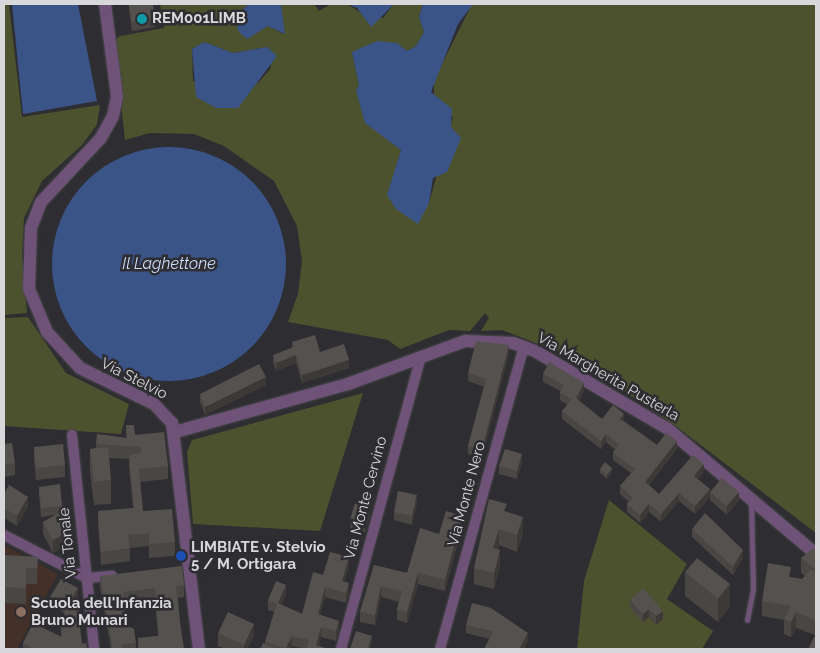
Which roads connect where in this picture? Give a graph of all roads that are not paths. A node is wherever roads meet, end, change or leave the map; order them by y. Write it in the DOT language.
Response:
graph roads {
  1 [pos="105,4"];
  2 [pos="524,347"];
  3 [pos="420,356"];
  4 [pos="176,432"];
  5 [pos="72,435"];
  6 [pos="751,500"];
  7 [pos="4,535"];
  8 [pos="816,554"];
  9 [pos="126,574"];
  10 [pos="87,578"];
  11 [pos="747,620"];
  12 [pos="94,649"];
  13 [pos="199,649"];
  14 [pos="341,649"];
  15 [pos="440,649"];
  1 -- 4 [label="street, Via Stelvio"];
  2 -- 3 [label="street, Via Margherita Pusterla"];
  2 -- 6 [label="street, Via Margherita Pusterla"];
  2 -- 15 [label="street, Via Monte Nero"];
  3 -- 4 [label="street, Via Margherita Pusterla"];
  3 -- 14 [label="street, Via Monte Cervino"];
  4 -- 13 [label="street, Via Stelvio"];
  5 -- 10 [label="street, Via Tonale"];
  6 -- 8 [label="street, Via Margherita Pusterla"];
  6 -- 11 [label="lane"];
  7 -- 10 [label="street"];
  9 -- 10 [label="street"];
  10 -- 12 [label="street, Via Tonale"];
}
